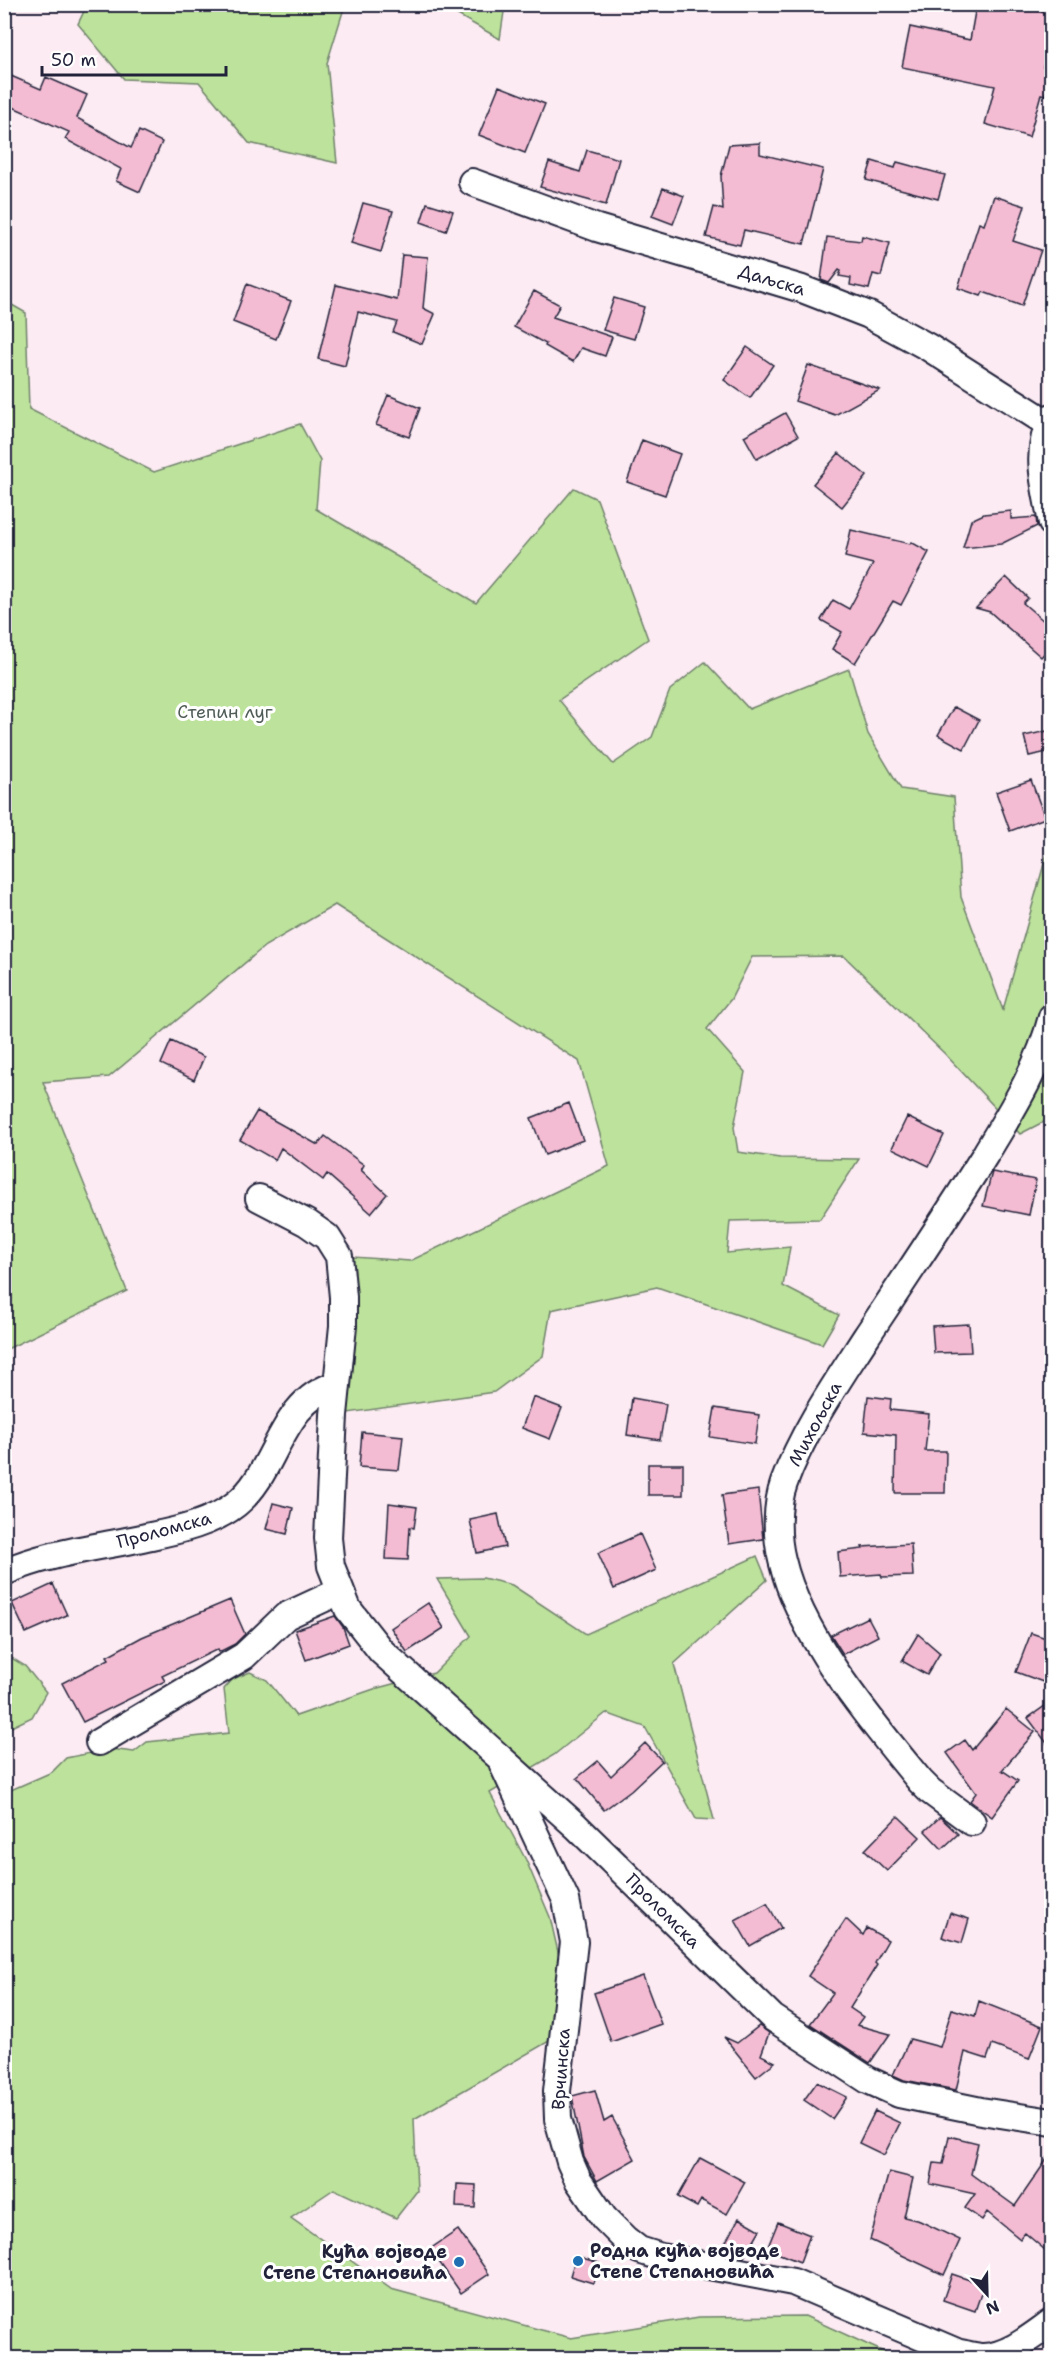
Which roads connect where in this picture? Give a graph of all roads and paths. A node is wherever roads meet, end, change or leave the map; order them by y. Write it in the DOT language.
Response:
graph roads {
  1 [pos="472,182"];
  2 [pos="1050,422"];
  3 [pos="1052,523"];
  4 [pos="1052,1017"];
  5 [pos="259,1198"];
  6 [pos="336,1384"];
  7 [pos="4,1572"];
  8 [pos="340,1591"];
  9 [pos="99,1742"];
  10 [pos="501,1760"];
  11 [pos="972,1822"];
  12 [pos="1052,2122"];
  13 [pos="1052,2322"];
  1 -- 2 [label="street, Даљска"];
  2 -- 3 [label="street"];
  4 -- 11 [label="street, Михољска"];
  5 -- 6 [label="street, Проломска"];
  6 -- 7 [label="street, Проломска"];
  6 -- 8 [label="street, Проломска"];
  8 -- 9 [label="street"];
  8 -- 10 [label="street, Проломска"];
  10 -- 12 [label="street, Проломска"];
  10 -- 13 [label="street, Врчинска"];
}
